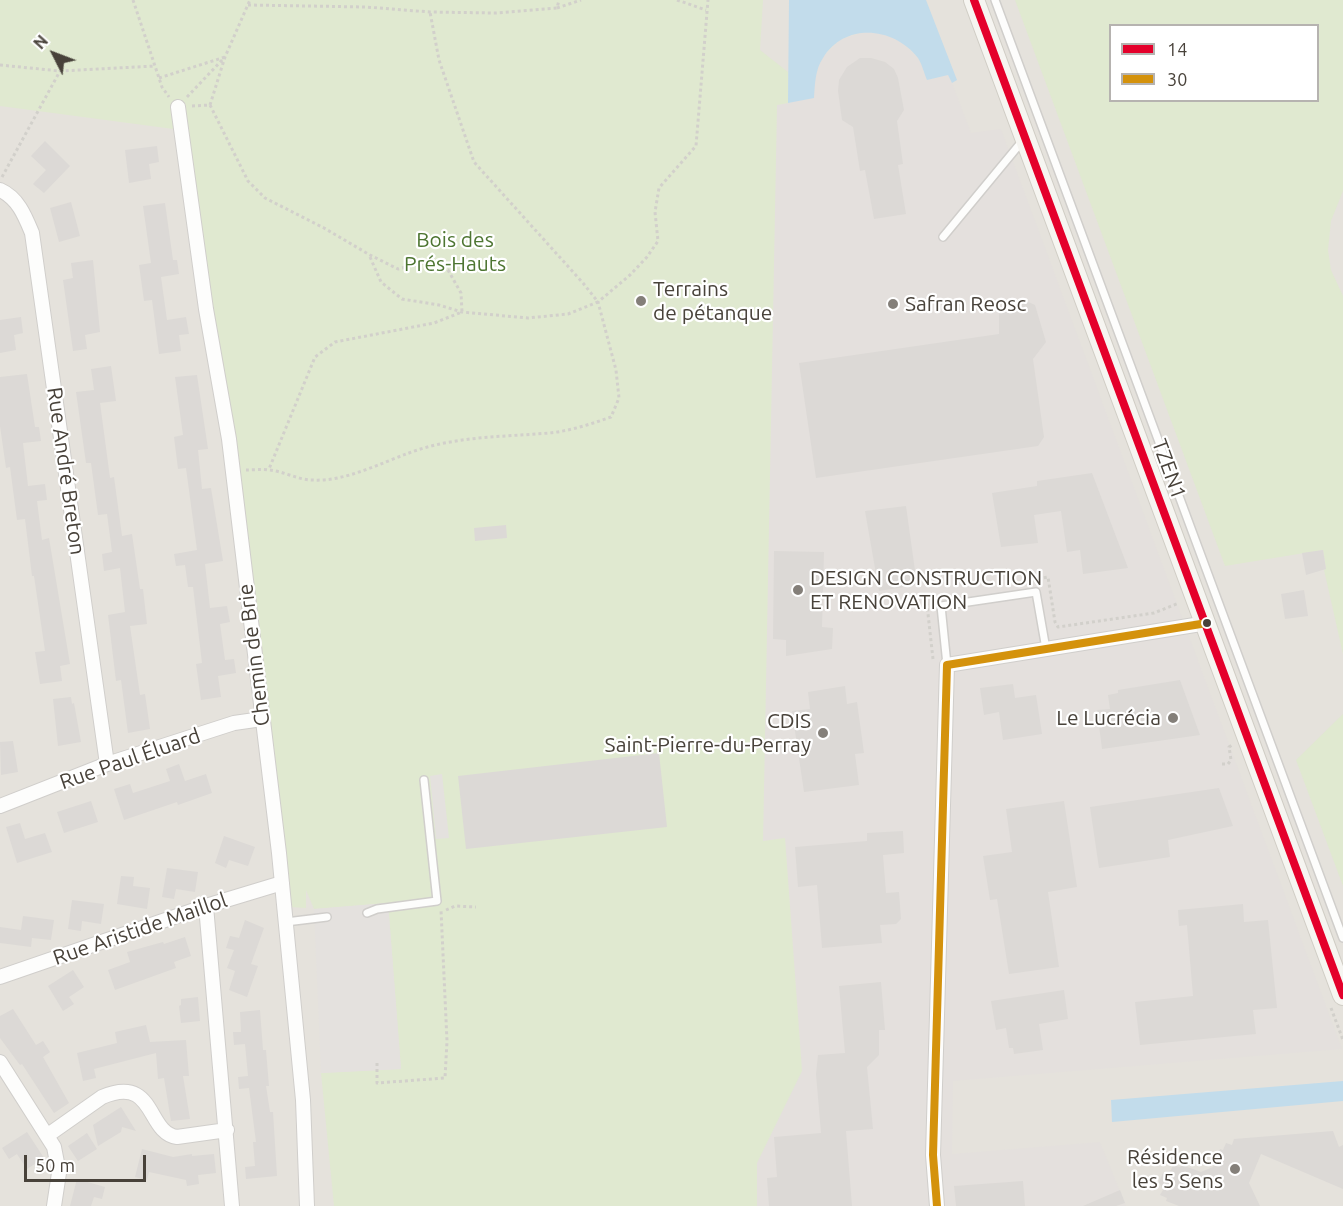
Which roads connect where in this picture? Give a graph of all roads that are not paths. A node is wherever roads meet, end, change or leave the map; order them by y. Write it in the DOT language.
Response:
graph roads {
  1 [pos="974,0"];
  2 [pos="994,0"];
  3 [pos="178,107"];
  4 [pos="1025,137"];
  5 [pos="0,184"];
  6 [pos="943,237"];
  7 [pos="1207,623"];
  8 [pos="1046,649"];
  9 [pos="947,665"];
  10 [pos="262,719"];
  11 [pos="107,764"];
  12 [pos="424,780"];
  13 [pos="0,806"];
  14 [pos="282,883"];
  15 [pos="206,906"];
  16 [pos="366,913"];
  17 [pos="327,917"];
  18 [pos="286,922"];
  19 [pos="1343,938"];
  20 [pos="0,977"];
  21 [pos="1343,995"];
  22 [pos="0,1062"];
  23 [pos="227,1130"];
  24 [pos="48,1135"];
  25 [pos="54,1206"];
  26 [pos="232,1206"];
  27 [pos="308,1206"];
  28 [pos="937,1206"];
  1 -- 4 [label="street"];
  2 -- 19 [label="lane, TZEN1"];
  3 -- 10 [label="street, Chemin de Brie"];
  4 -- 6 [label="lane"];
  4 -- 7 [label="street"];
  5 -- 11 [label="street, Rue André Breton"];
  7 -- 8 [label="street"];
  7 -- 21 [label="street"];
  8 -- 9 [label="street"];
  8 -- 9 [label="lane"];
  9 -- 28 [label="street"];
  10 -- 11 [label="street, Rue Paul Éluard"];
  10 -- 14 [label="street, Chemin de Brie"];
  11 -- 13 [label="street, Rue Paul Éluard"];
  12 -- 16 [label="lane"];
  14 -- 15 [label="street, Rue Aristide Maillol"];
  14 -- 18 [label="street, Chemin de Brie"];
  15 -- 20 [label="street, Rue Aristide Maillol"];
  15 -- 23 [label="street"];
  17 -- 18 [label="lane"];
  18 -- 27 [label="street, Chemin de Brie"];
  22 -- 24 [label="street"];
  23 -- 24 [label="street"];
  23 -- 26 [label="street"];
  24 -- 25 [label="street"];
}
